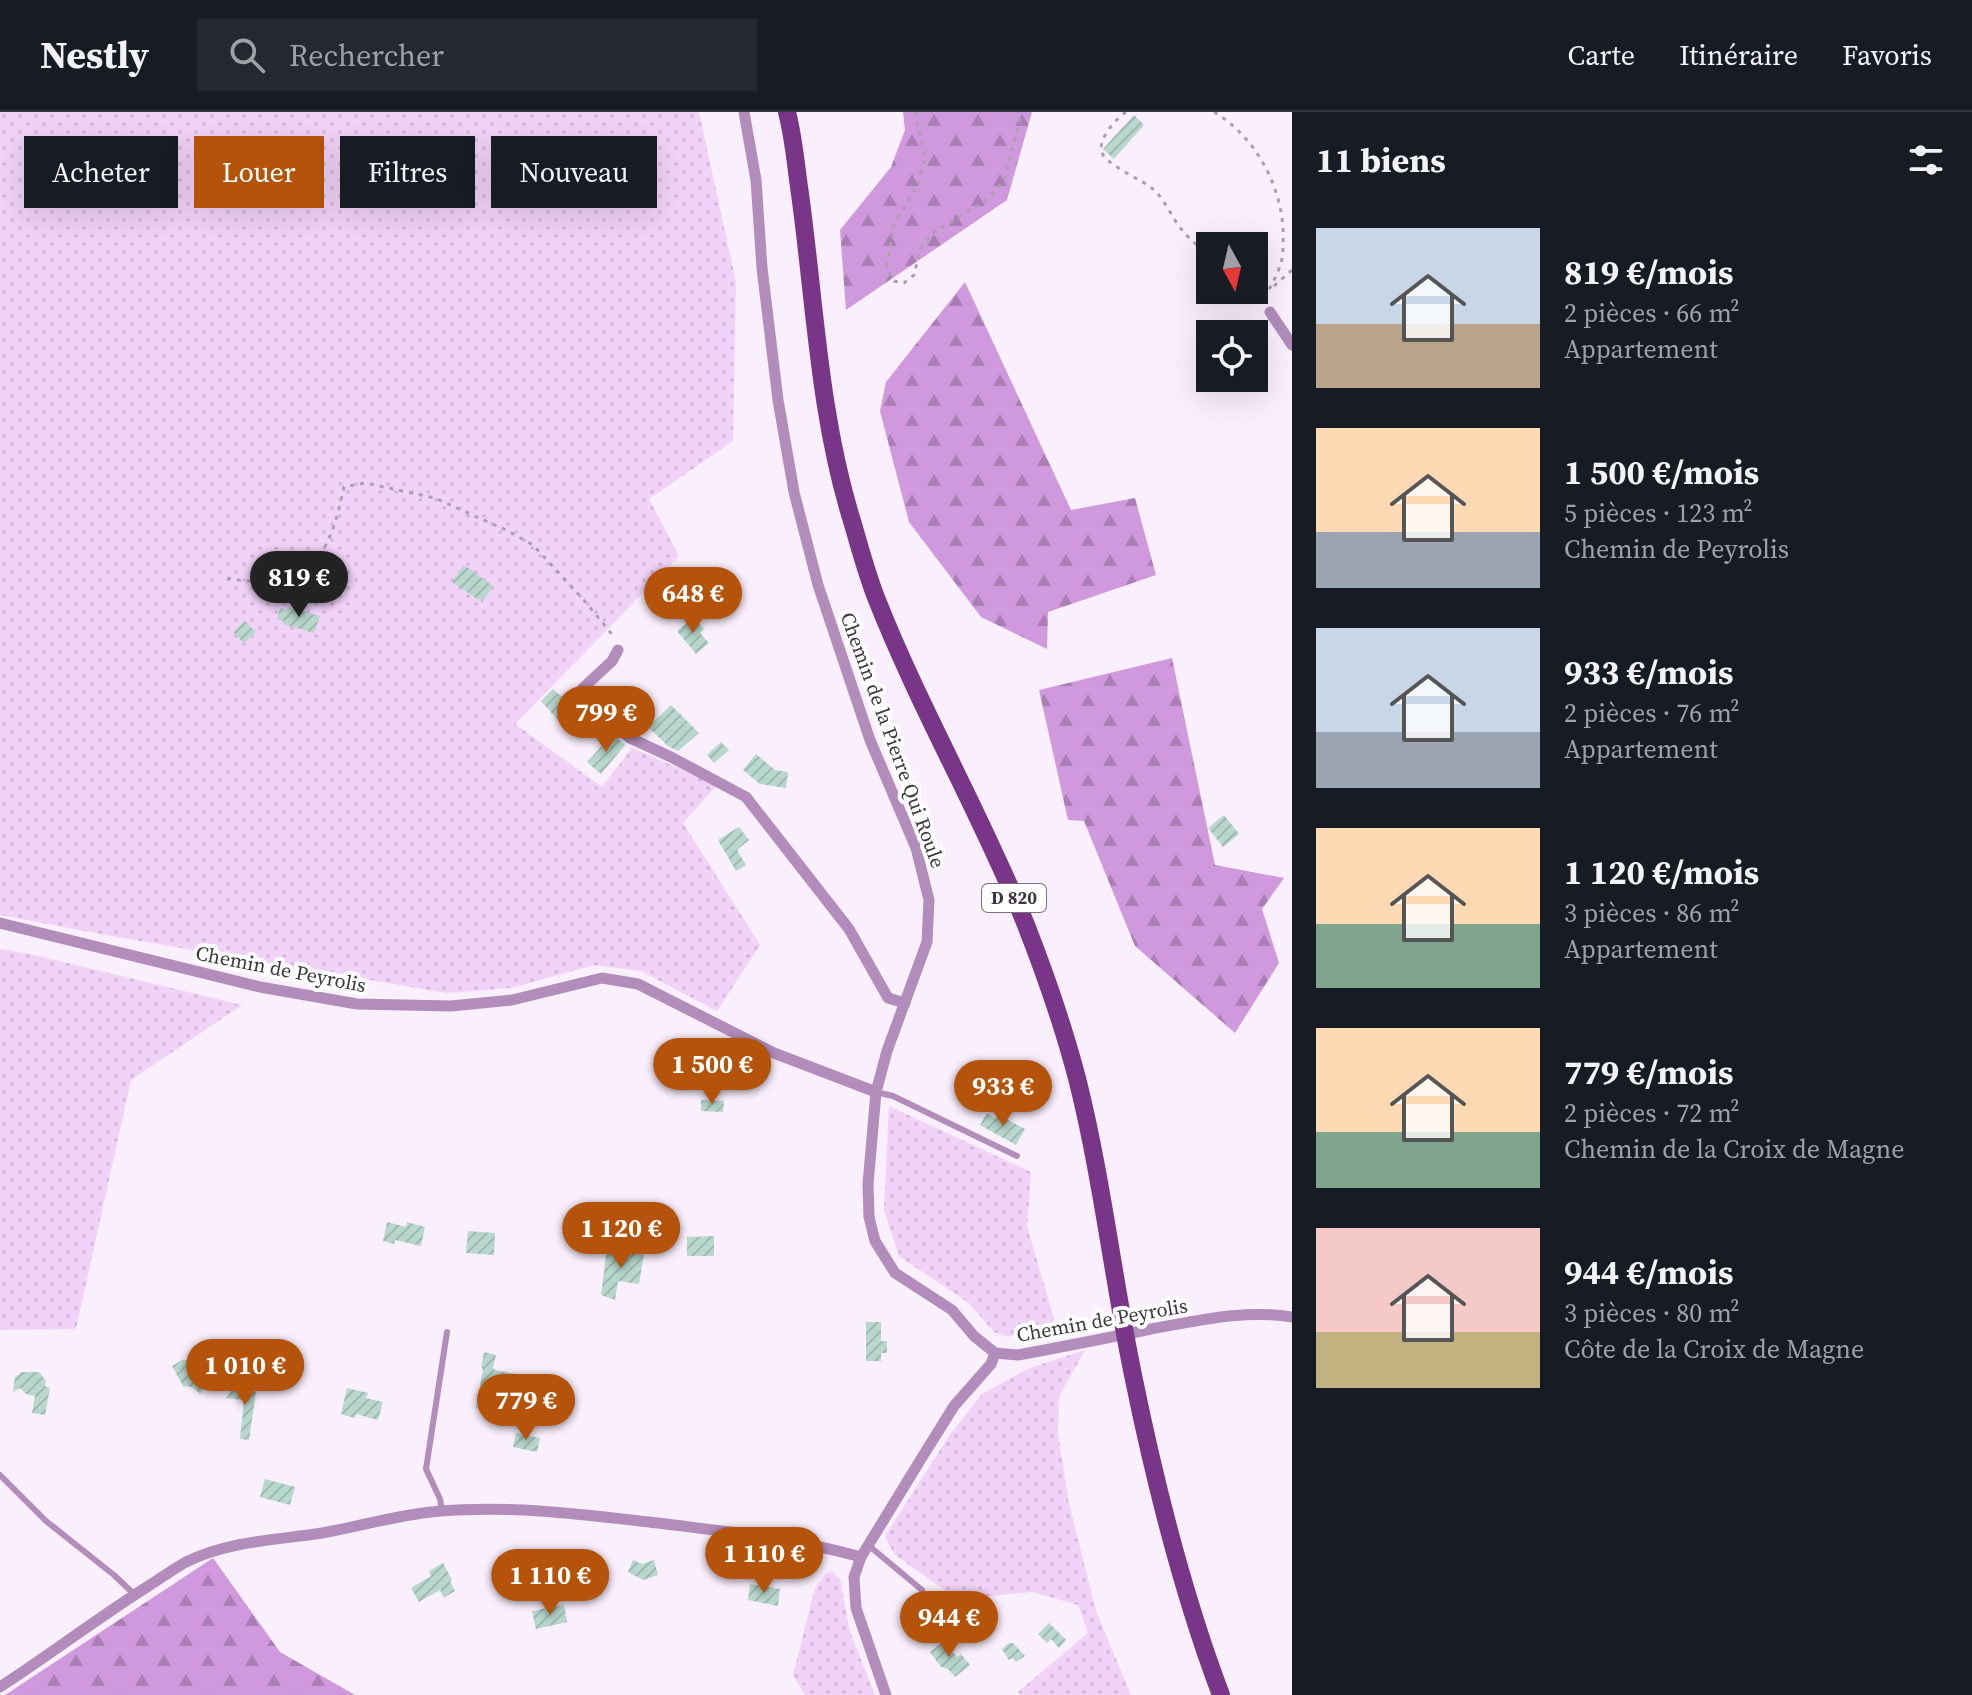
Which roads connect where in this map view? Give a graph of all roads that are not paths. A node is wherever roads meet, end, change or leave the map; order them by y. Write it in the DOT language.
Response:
graph roads {
  1 [pos="744,112"];
  2 [pos="787,112"];
  3 [pos="1270,312"];
  4 [pos="1292,345"];
  5 [pos="618,650"];
  6 [pos="0,923"];
  7 [pos="905,1003"];
  8 [pos="876,1092"];
  9 [pos="1017,1156"];
  10 [pos="1292,1317"];
  11 [pos="447,1332"];
  12 [pos="995,1353"];
  13 [pos="0,1475"];
  14 [pos="442,1511"];
  15 [pos="868,1545"];
  16 [pos="861,1557"];
  17 [pos="922,1590"];
  18 [pos="135,1595"];
  19 [pos="0,1687"];
  20 [pos="886,1695"];
  21 [pos="1221,1695"];
  1 -- 7 [label="street, Chemin de la Pierre Qui Roule"];
  2 -- 21 [label="main road, D 820"];
  3 -- 4 [label="street"];
  5 -- 7 [label="street"];
  6 -- 8 [label="street, Chemin de Peyrolis"];
  7 -- 8 [label="street, Chemin de la Pierre Qui Roule"];
  8 -- 9 [label="lane"];
  8 -- 12 [label="street, Chemin de Peyrolis"];
  10 -- 12 [label="street, Chemin de Peyrolis"];
  11 -- 14 [label="lane"];
  12 -- 15 [label="street"];
  13 -- 18 [label="lane"];
  14 -- 16 [label="street"];
  14 -- 18 [label="street"];
  15 -- 16 [label="street"];
  15 -- 17 [label="lane"];
  16 -- 20 [label="street"];
  18 -- 19 [label="street"];
}
